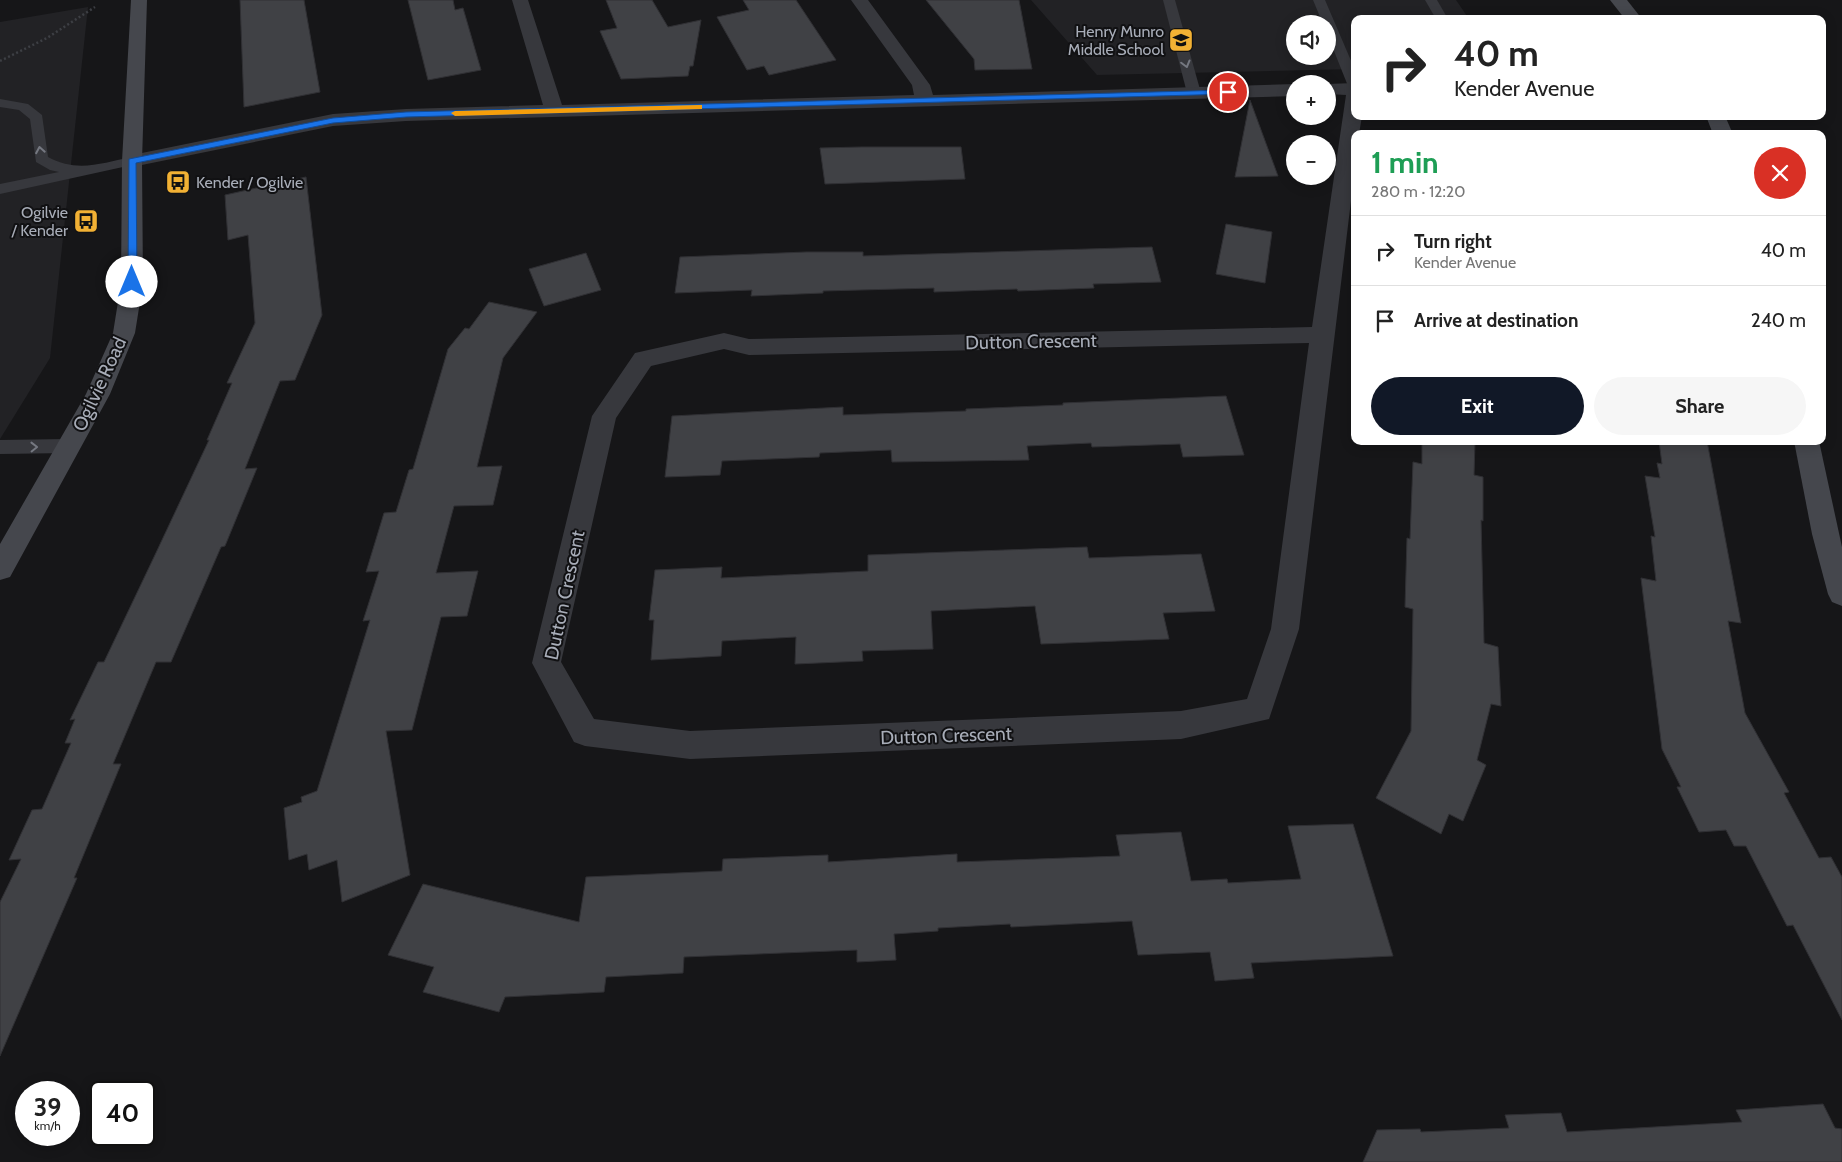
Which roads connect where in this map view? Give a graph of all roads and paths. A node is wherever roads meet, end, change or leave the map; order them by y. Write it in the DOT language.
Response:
graph roads {
  1 [pos="139,0"];
  2 [pos="520,0"];
  3 [pos="860,0"];
  4 [pos="1169,0"];
  5 [pos="1319,0"];
  6 [pos="1431,0"];
  7 [pos="1618,0"];
  8 [pos="95,8"];
  9 [pos="1440,15"];
  10 [pos="1631,15"];
  11 [pos="0,61"];
  12 [pos="1351,77"];
  13 [pos="1351,87"];
  14 [pos="1336,89"];
  15 [pos="1286,90"];
  16 [pos="1194,93"];
  17 [pos="925,101"];
  18 [pos="0,103"];
  19 [pos="554,111"];
  20 [pos="1352,120"];
  21 [pos="132,161"];
  22 [pos="79,172"];
  23 [pos="0,189"];
  24 [pos="1322,335"];
  25 [pos="1807,445"];
  26 [pos="68,446"];
  27 [pos="0,448"];
  28 [pos="1833,535"];
  29 [pos="0,570"];
  30 [pos="1842,594"];
  1 -- 21 [label="street, Ogilvie Road"];
  2 -- 19 [label="street"];
  3 -- 17 [label="street"];
  4 -- 16 [label="lane, one-way"];
  5 -- 12 [label="lane"];
  6 -- 9 [label="lane"];
  7 -- 10 [label="street"];
  8 -- 11 [label="path"];
  13 -- 14 [label="street"];
  15 -- 16 [label="street"];
  16 -- 17 [label="street"];
  17 -- 19 [label="street"];
  22 -- 18 [label="lane, one-way"];
  19 -- 21 [label="street"];
  20 -- 24 [label="street, Dutton Crescent"];
  21 -- 22 [label="lane"];
  21 -- 26 [label="street, Ogilvie Road"];
  22 -- 23 [label="lane"];
  24 -- 24 [label="street, Dutton Crescent"];
  25 -- 28 [label="street"];
  27 -- 26 [label="lane, one-way"];
  26 -- 29 [label="street, Ogilvie Road"];
  28 -- 30 [label="street"];
}
